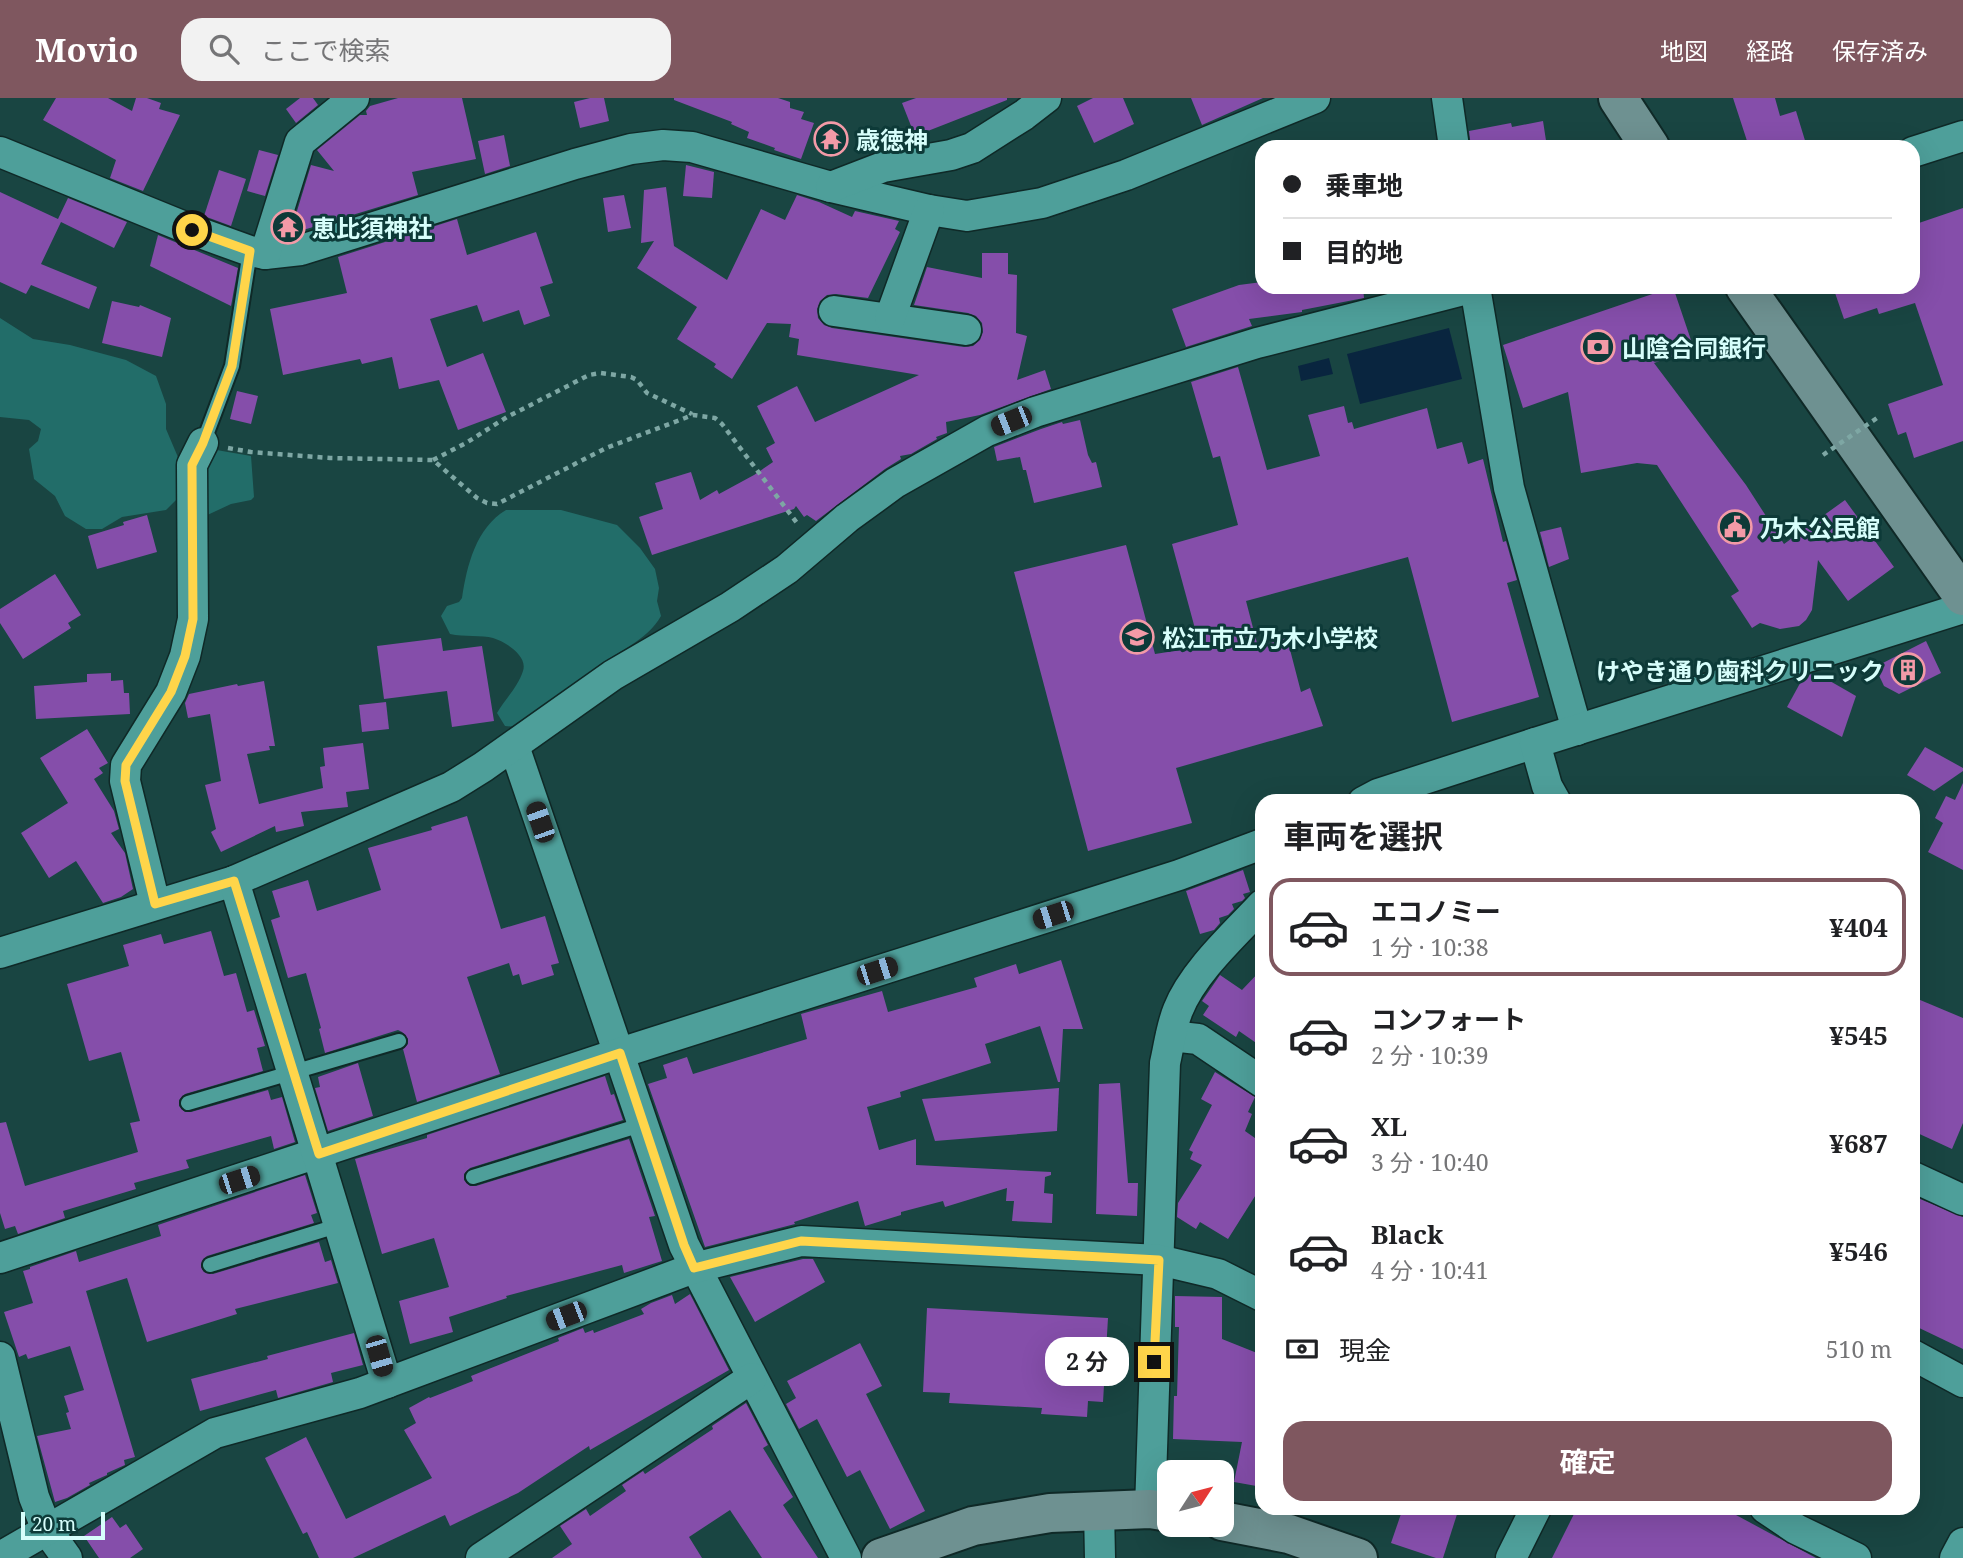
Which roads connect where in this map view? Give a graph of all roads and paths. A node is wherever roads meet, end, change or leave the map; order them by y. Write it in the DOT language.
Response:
graph roads {
  1 [pos="354,98"];
  2 [pos="1046,98"];
  3 [pos="1315,98"];
  4 [pos="1447,98"];
  5 [pos="1618,98"];
  6 [pos="1963,136"];
  7 [pos="1453,140"];
  8 [pos="1645,140"];
  9 [pos="1920,150"];
  10 [pos="0,152"];
  11 [pos="831,187"];
  12 [pos="929,210"];
  13 [pos="258,253"];
  14 [pos="1448,294"];
  15 [pos="1476,294"];
  16 [pos="1750,294"];
  17 [pos="834,311"];
  18 [pos="890,318"];
  19 [pos="966,330"];
  20 [pos="693,415"];
  21 [pos="1877,418"];
  22 [pos="203,443"];
  23 [pos="1823,455"];
  24 [pos="433,460"];
  25 [pos="814,546"];
  26 [pos="1963,596"];
  27 [pos="1963,608"];
  28 [pos="1577,730"];
  29 [pos="1535,743"];
  30 [pos="514,746"];
  31 [pos="1378,794"];
  32 [pos="1552,794"];
  33 [pos="1255,847"];
  34 [pos="234,881"];
  35 [pos="155,904"];
  36 [pos="1255,912"];
  37 [pos="0,953"];
  38 [pos="1171,1035"];
  39 [pos="399,1041"];
  40 [pos="620,1053"];
  41 [pos="293,1072"];
  42 [pos="1255,1077"];
  43 [pos="188,1103"];
  44 [pos="644,1124"];
  45 [pos="319,1154"];
  46 [pos="473,1177"];
  47 [pos="1920,1180"];
  48 [pos="1963,1200"];
  49 [pos="340,1225"];
  50 [pos="0,1258"];
  51 [pos="1159,1260"];
  52 [pos="210,1265"];
  53 [pos="694,1268"];
  54 [pos="1255,1293"];
  55 [pos="0,1356"];
  56 [pos="1920,1359"];
  57 [pos="752,1378"];
  58 [pos="387,1382"];
  59 [pos="1963,1382"];
  60 [pos="1159,1460"];
  61 [pos="1099,1510"];
  62 [pos="1157,1510"];
  63 [pos="1532,1515"];
  64 [pos="1775,1515"];
  65 [pos="1234,1523"];
  66 [pos="47,1530"];
  67 [pos="1963,1544"];
  68 [pos="0,1557"];
  69 [pos="67,1558"];
  70 [pos="481,1558"];
  71 [pos="846,1558"];
  72 [pos="881,1558"];
  73 [pos="1100,1558"];
  74 [pos="1358,1558"];
  75 [pos="1511,1558"];
  76 [pos="1856,1558"];
  77 [pos="1955,1558"];
  1 -- 13 [label="street"];
  2 -- 11 [label="street"];
  3 -- 12 [label="street"];
  4 -- 7 [label="street"];
  5 -- 8 [label="street"];
  6 -- 9 [label="street"];
  10 -- 13 [label="street"];
  11 -- 12 [label="street"];
  11 -- 13 [label="street"];
  12 -- 18 [label="street"];
  13 -- 22 [label="lane"];
  14 -- 25 [label="street"];
  15 -- 28 [label="street"];
  16 -- 26 [label="street"];
  17 -- 18 [label="street"];
  18 -- 19 [label="street"];
  20 -- 24 [label="path"];
  20 -- 24 [label="path"];
  20 -- 25 [label="path"];
  21 -- 23 [label="path, bridge"];
  22 -- 24 [label="path"];
  22 -- 35 [label="street"];
  25 -- 30 [label="street"];
  27 -- 28 [label="street"];
  28 -- 29 [label="street"];
  29 -- 31 [label="street"];
  29 -- 32 [label="street"];
  30 -- 34 [label="street"];
  30 -- 40 [label="street"];
  33 -- 40 [label="street"];
  34 -- 35 [label="street"];
  34 -- 41 [label="street"];
  35 -- 37 [label="street"];
  36 -- 38 [label="street"];
  38 -- 42 [label="street"];
  38 -- 51 [label="street"];
  39 -- 41 [label="lane"];
  40 -- 44 [label="street"];
  40 -- 45 [label="street"];
  41 -- 43 [label="lane"];
  41 -- 45 [label="street"];
  44 -- 46 [label="lane"];
  44 -- 53 [label="street"];
  45 -- 49 [label="street"];
  45 -- 50 [label="street"];
  47 -- 48 [label="street"];
  49 -- 52 [label="lane"];
  49 -- 58 [label="street"];
  51 -- 53 [label="street"];
  51 -- 54 [label="street"];
  51 -- 60 [label="street"];
  53 -- 57 [label="street"];
  53 -- 58 [label="street"];
  55 -- 66 [label="street"];
  56 -- 59 [label="street"];
  57 -- 70 [label="street"];
  57 -- 71 [label="street"];
  58 -- 66 [label="street"];
  61 -- 62 [label="street"];
  61 -- 72 [label="street"];
  61 -- 73 [label="street"];
  63 -- 75 [label="street"];
  64 -- 76 [label="street"];
  65 -- 74 [label="street"];
  66 -- 68 [label="street"];
  66 -- 69 [label="street"];
  67 -- 77 [label="street"];
}
